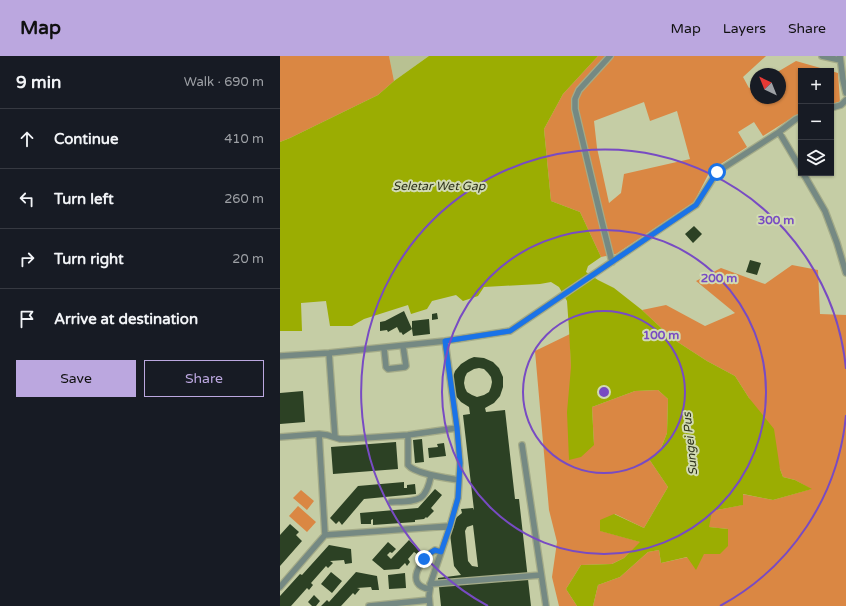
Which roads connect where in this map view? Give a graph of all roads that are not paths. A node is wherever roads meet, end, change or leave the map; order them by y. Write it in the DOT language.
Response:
graph roads {
  1 [pos="610,56"];
  2 [pos="822,56"];
  3 [pos="840,58"];
  4 [pos="846,92"];
  5 [pos="846,100"];
  6 [pos="834,107"];
  7 [pos="798,118"];
  8 [pos="779,132"];
  9 [pos="798,164"];
  10 [pos="805,176"];
  11 [pos="612,262"];
  12 [pos="846,273"];
  13 [pos="445,341"];
  14 [pos="403,346"];
  15 [pos="384,348"];
  16 [pos="329,353"];
  17 [pos="280,356"];
  18 [pos="457,428"];
  19 [pos="319,434"];
  20 [pos="408,435"];
  21 [pos="280,437"];
  22 [pos="335,437"];
  23 [pos="522,444"];
  24 [pos="431,475"];
  25 [pos="459,480"];
  26 [pos="391,502"];
  27 [pos="450,526"];
  28 [pos="326,535"];
  29 [pos="441,552"];
  30 [pos="541,575"];
  31 [pos="280,587"];
  32 [pos="430,587"];
  33 [pos="430,603"];
  34 [pos="369,606"];
  35 [pos="546,606"];
  1 -- 11 [label="lane"];
  2 -- 3 [label="lane"];
  3 -- 4 [label="lane"];
  5 -- 6 [label="lane"];
  7 -- 8 [label="lane"];
  8 -- 9 [label="lane"];
  8 -- 11 [label="lane"];
  10 -- 12 [label="lane"];
  11 -- 13 [label="lane"];
  13 -- 14 [label="lane"];
  13 -- 18 [label="lane"];
  14 -- 15 [label="lane"];
  14 -- 15 [label="lane"];
  15 -- 16 [label="lane"];
  16 -- 17 [label="lane"];
  16 -- 22 [label="lane"];
  18 -- 20 [label="lane"];
  18 -- 25 [label="lane"];
  19 -- 21 [label="lane"];
  19 -- 22 [label="lane"];
  19 -- 28 [label="lane"];
  20 -- 22 [label="lane"];
  20 -- 24 [label="lane"];
  23 -- 30 [label="lane"];
  24 -- 25 [label="lane"];
  24 -- 26 [label="lane"];
  25 -- 27 [label="lane"];
  27 -- 28 [label="lane"];
  27 -- 29 [label="lane"];
  28 -- 31 [label="lane"];
  29 -- 32 [label="lane"];
  29 -- 32 [label="lane"];
  30 -- 32 [label="lane"];
  30 -- 35 [label="lane"];
  32 -- 33 [label="lane"];
  33 -- 34 [label="lane"];
}
